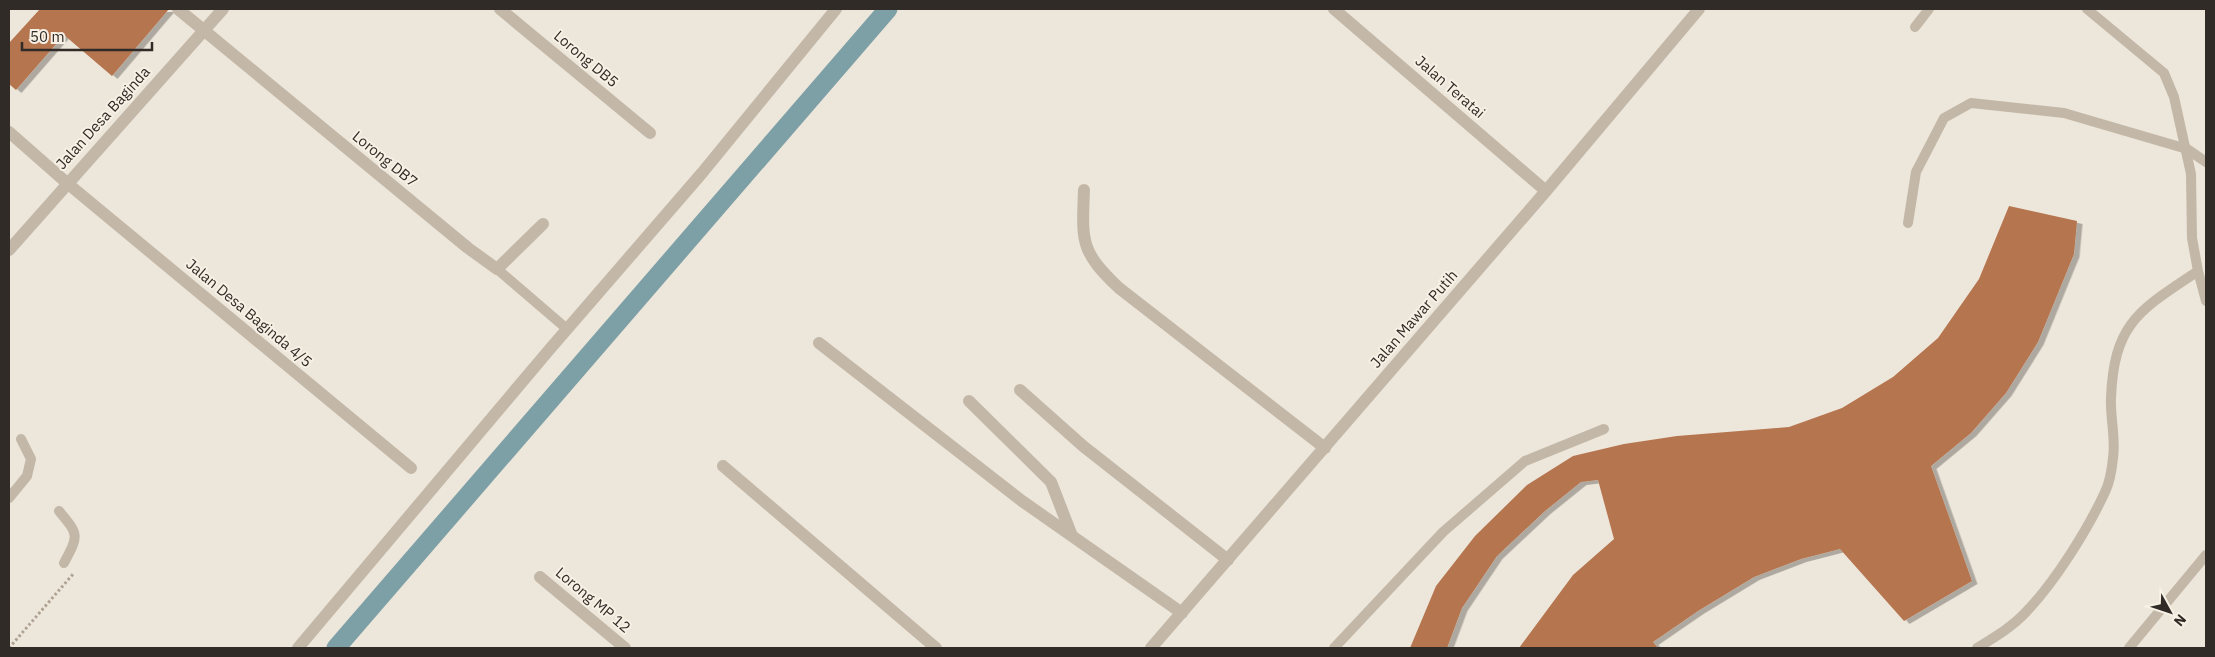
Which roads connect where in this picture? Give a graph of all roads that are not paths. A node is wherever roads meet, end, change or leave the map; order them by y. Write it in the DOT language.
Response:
graph roads {
  1 [pos="178,9"];
  2 [pos="222,9"];
  3 [pos="500,9"];
  4 [pos="836,9"];
  5 [pos="1334,9"];
  6 [pos="1699,9"];
  7 [pos="1929,9"];
  8 [pos="2087,9"];
  9 [pos="1915,27"];
  10 [pos="203,31"];
  11 [pos="9,132"];
  12 [pos="650,133"];
  13 [pos="2187,149"];
  14 [pos="2206,162"];
  15 [pos="67,183"];
  16 [pos="1084,190"];
  17 [pos="1546,191"];
  18 [pos="1908,223"];
  19 [pos="543,224"];
  20 [pos="9,250"];
  21 [pos="497,269"];
  22 [pos="2198,271"];
  23 [pos="2206,301"];
  24 [pos="568,329"];
  25 [pos="819,343"];
  26 [pos="1020,390"];
  27 [pos="969,401"];
  28 [pos="1604,429"];
  29 [pos="21,439"];
  30 [pos="1325,448"];
  31 [pos="723,466"];
  32 [pos="411,468"];
  33 [pos="9,498"];
  34 [pos="59,511"];
  35 [pos="1072,536"];
  36 [pos="2206,555"];
  37 [pos="1228,560"];
  38 [pos="64,563"];
  39 [pos="540,577"];
  40 [pos="1182,613"];
  41 [pos="298,648"];
  42 [pos="625,648"];
  43 [pos="936,648"];
  44 [pos="1151,648"];
  45 [pos="1334,648"];
  46 [pos="1978,648"];
  47 [pos="2129,648"];
  1 -- 10 [label="street, Lorong DB7"];
  2 -- 10 [label="street, Jalan Desa Baginda"];
  3 -- 12 [label="street, Lorong DB5"];
  4 -- 24 [label="street"];
  5 -- 17 [label="street, Jalan Teratai"];
  6 -- 17 [label="street, Jalan Mawar Putih"];
  7 -- 9 [label="lane"];
  8 -- 13 [label="lane"];
  10 -- 15 [label="street, Jalan Desa Baginda"];
  10 -- 21 [label="street, Lorong DB7"];
  11 -- 15 [label="street, Jalan Desa Baginda 4/5"];
  13 -- 14 [label="lane"];
  13 -- 18 [label="lane"];
  13 -- 22 [label="lane"];
  15 -- 20 [label="street, Jalan Desa Baginda"];
  15 -- 32 [label="street, Jalan Desa Baginda 4/5"];
  16 -- 30 [label="street"];
  17 -- 30 [label="street, Jalan Mawar Putih"];
  19 -- 21 [label="street"];
  21 -- 24 [label="lane"];
  22 -- 23 [label="lane"];
  22 -- 46 [label="lane"];
  24 -- 41 [label="street"];
  25 -- 35 [label="street"];
  26 -- 37 [label="street"];
  27 -- 35 [label="street"];
  28 -- 45 [label="lane"];
  29 -- 33 [label="lane"];
  30 -- 37 [label="street, Jalan Mawar Putih"];
  31 -- 43 [label="street"];
  34 -- 38 [label="lane"];
  35 -- 40 [label="street"];
  36 -- 47 [label="lane"];
  37 -- 40 [label="street, Jalan Mawar Putih"];
  39 -- 42 [label="street, Lorong MP 12"];
  40 -- 44 [label="street, Jalan Mawar Putih"];
}
